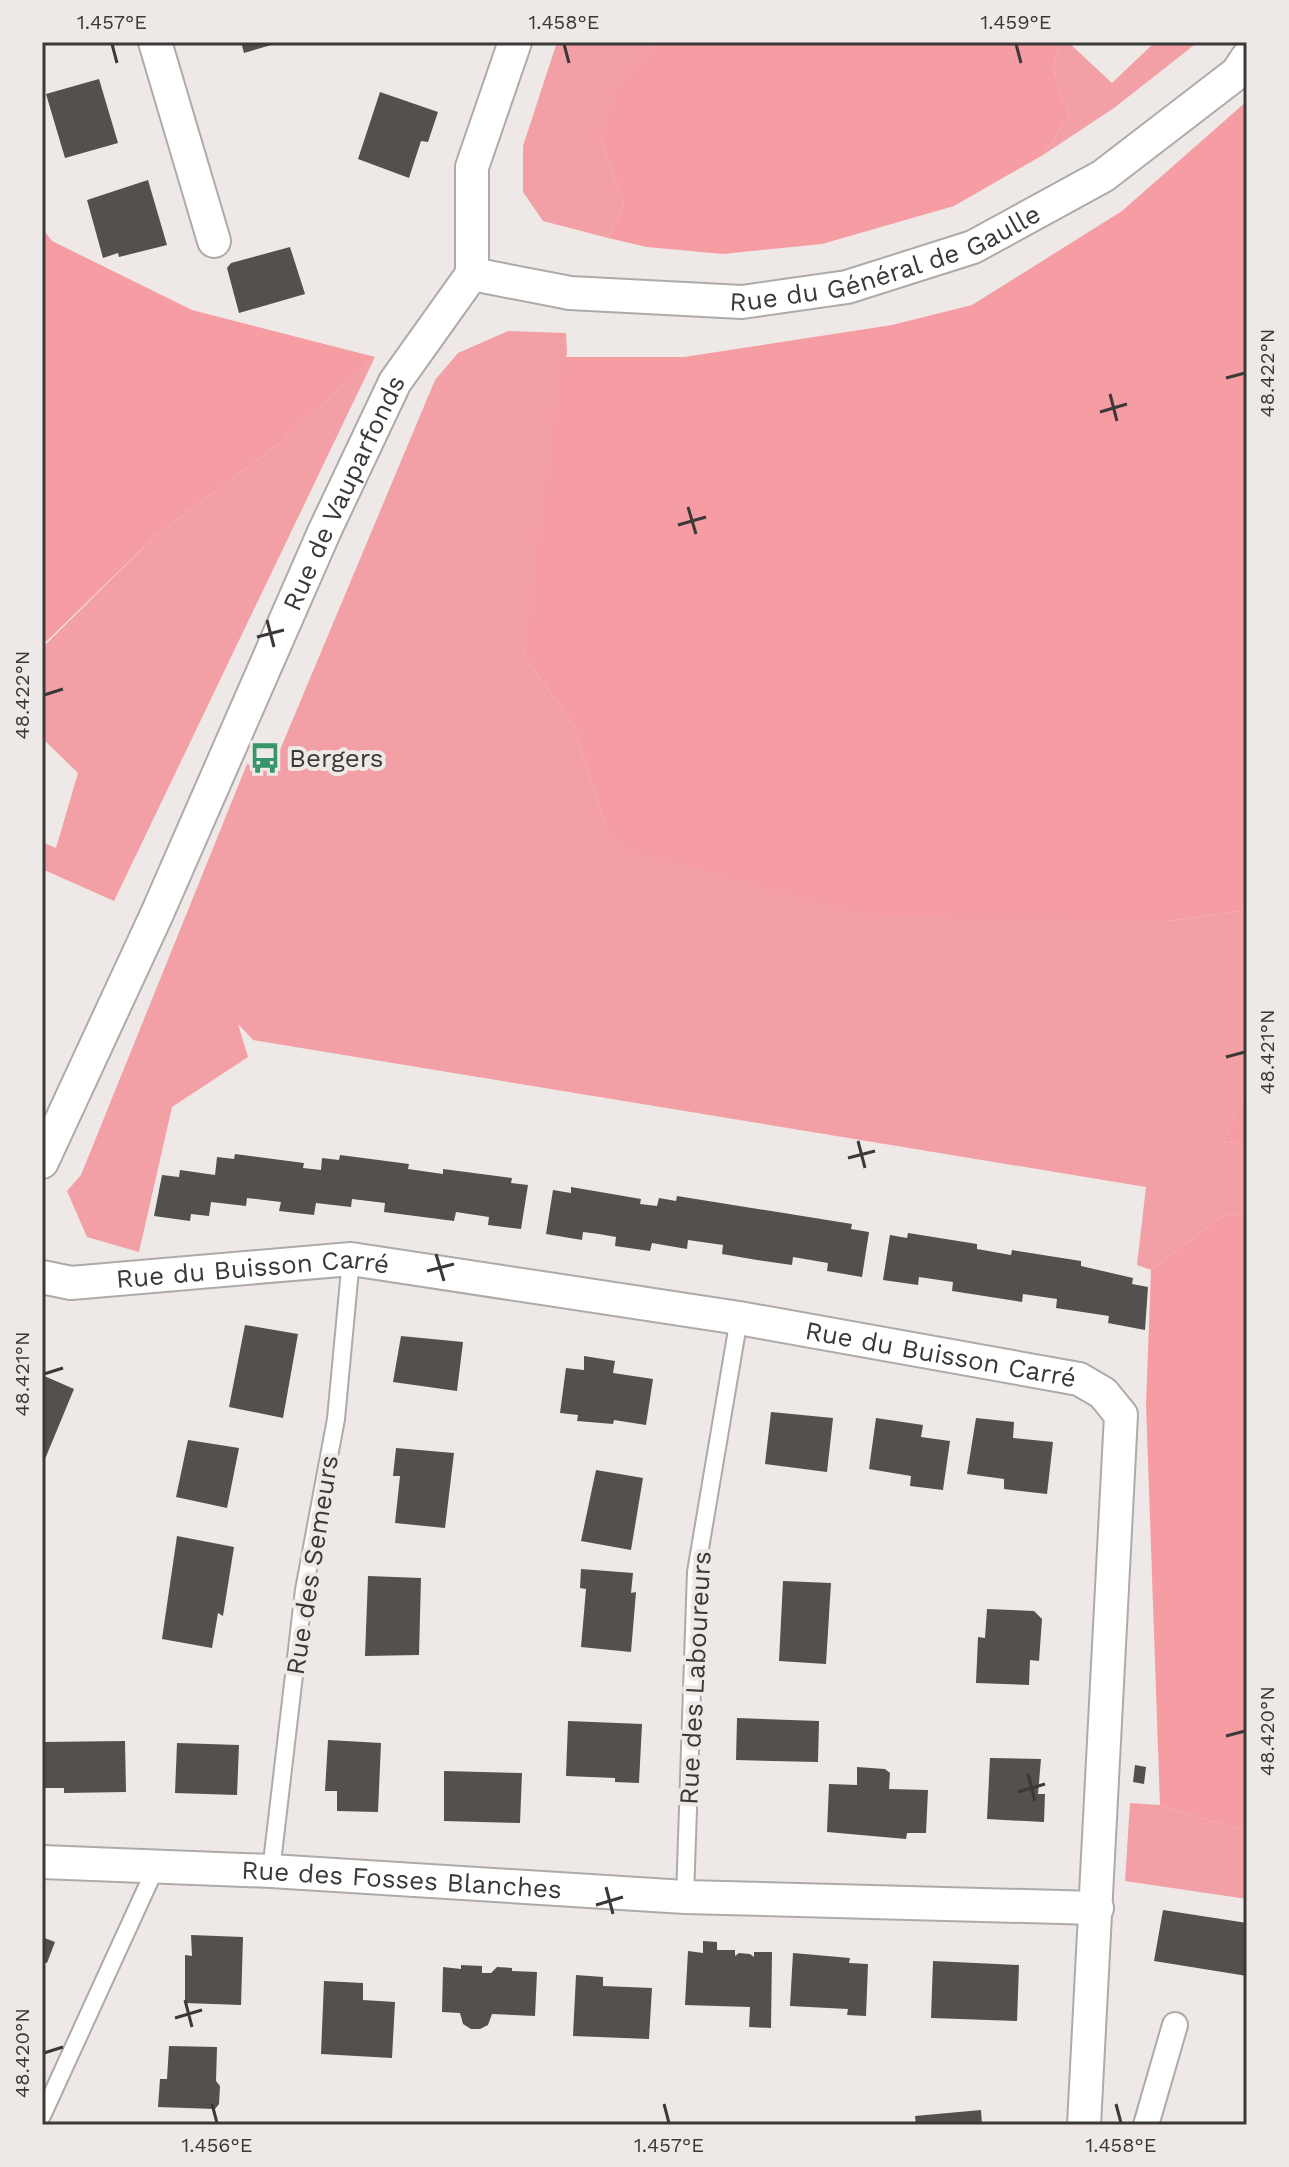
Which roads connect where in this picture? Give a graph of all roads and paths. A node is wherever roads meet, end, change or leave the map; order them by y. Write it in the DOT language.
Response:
graph roads {
  1 [pos="155,42"];
  2 [pos="515,42"];
  3 [pos="1247,58"];
  4 [pos="214,241"];
  5 [pos="472,274"];
  6 [pos="42,1162"];
  7 [pos="351,1259"];
  8 [pos="42,1277"];
  9 [pos="739,1318"];
  10 [pos="42,1862"];
  11 [pos="156,1867"];
  12 [pos="271,1871"];
  13 [pos="685,1897"];
  14 [pos="1097,1908"];
  15 [pos="1175,2025"];
  16 [pos="42,2116"];
  17 [pos="1084,2125"];
  18 [pos="1146,2125"];
  1 -- 4 [label="street"];
  2 -- 5 [label="street"];
  3 -- 5 [label="street, Rue du Général de Gaulle"];
  5 -- 6 [label="street, Rue de Vauparfonds"];
  7 -- 8 [label="street, Rue du Buisson Carré"];
  7 -- 9 [label="street, Rue du Buisson Carré"];
  7 -- 12 [label="lane, Rue des Semeurs"];
  9 -- 13 [label="lane, Rue des Laboureurs"];
  9 -- 14 [label="street, Rue du Buisson Carré"];
  10 -- 11 [label="street, Rue des Fosses Blanches"];
  11 -- 12 [label="street, Rue des Fosses Blanches"];
  11 -- 16 [label="lane"];
  12 -- 13 [label="street, Rue des Fosses Blanches"];
  13 -- 14 [label="street, Rue des Fosses Blanches"];
  14 -- 17 [label="street, Rue du Buisson Carré"];
  15 -- 18 [label="street"];
}
